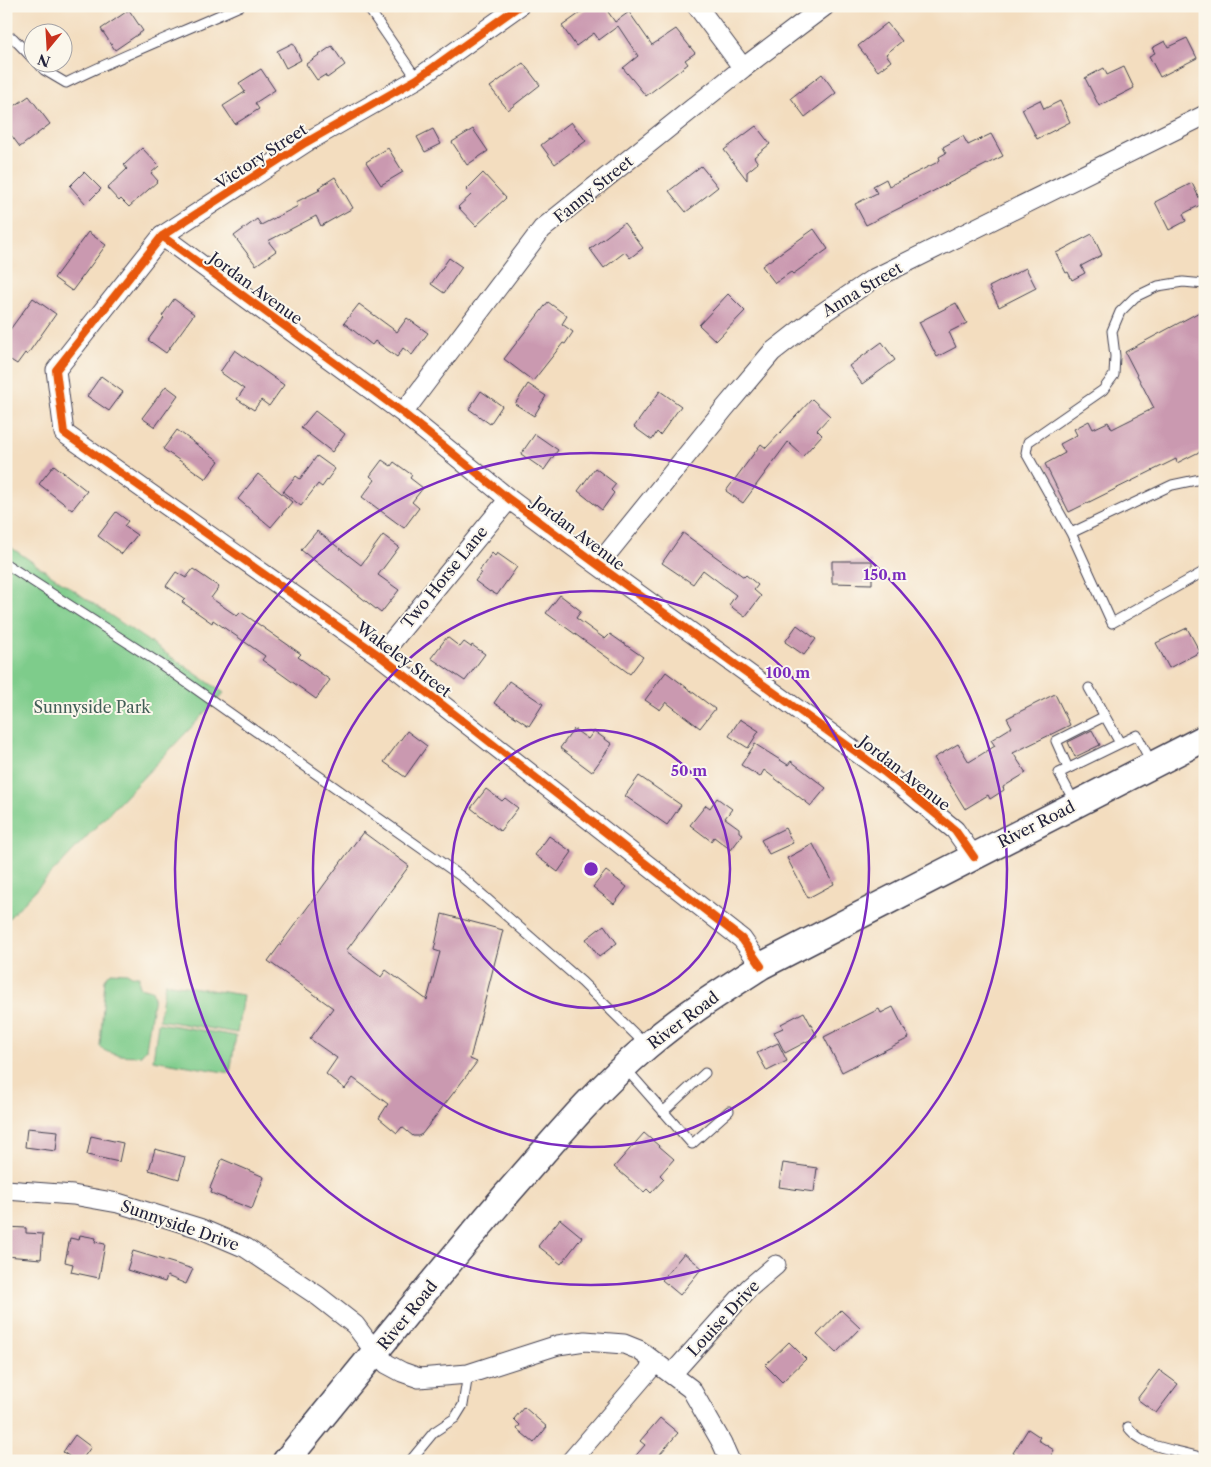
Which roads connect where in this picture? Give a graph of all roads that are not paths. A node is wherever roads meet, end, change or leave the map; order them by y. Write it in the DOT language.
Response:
graph roads {
  1 [pos="240,6"];
  2 [pos="367,6"];
  3 [pos="519,6"];
  4 [pos="697,6"];
  5 [pos="825,6"];
  6 [pos="6,41"];
  7 [pos="22,47"];
  8 [pos="743,68"];
  9 [pos="48,72"];
  10 [pos="417,79"];
  11 [pos="1205,115"];
  12 [pos="162,236"];
  13 [pos="1205,284"];
  14 [pos="56,370"];
  15 [pos="403,413"];
  16 [pos="1205,478"];
  17 [pos="509,499"];
  18 [pos="1071,533"];
  19 [pos="6,564"];
  20 [pos="598,565"];
  21 [pos="1205,571"];
  22 [pos="380,656"];
  23 [pos="1088,688"];
  24 [pos="1105,716"];
  25 [pos="1205,738"];
  26 [pos="1120,743"];
  27 [pos="1152,765"];
  28 [pos="1068,768"];
  29 [pos="1075,805"];
  30 [pos="974,856"];
  31 [pos="761,966"];
  32 [pos="647,1046"];
  33 [pos="624,1067"];
  34 [pos="705,1073"];
  35 [pos="730,1111"];
  36 [pos="663,1112"];
  37 [pos="6,1190"];
  38 [pos="776,1265"];
  39 [pos="376,1353"];
  40 [pos="656,1362"];
  41 [pos="468,1374"];
  42 [pos="672,1374"];
  43 [pos="1128,1427"];
  44 [pos="1205,1459"];
  45 [pos="286,1461"];
  46 [pos="410,1461"];
  47 [pos="571,1461"];
  48 [pos="730,1461"];
  1 -- 9 [label="lane"];
  2 -- 10 [label="lane"];
  3 -- 10 [label="street, Victory Street"];
  4 -- 8 [label="street"];
  5 -- 8 [label="street, Fanny Street"];
  6 -- 7 [label="lane"];
  8 -- 15 [label="street, Fanny Street"];
  10 -- 12 [label="street, Victory Street"];
  11 -- 20 [label="street, Anna Street"];
  12 -- 14 [label="street, Victory Street"];
  12 -- 15 [label="street, Jordan Avenue"];
  13 -- 18 [label="lane"];
  14 -- 22 [label="street, Wakeley Street"];
  15 -- 17 [label="street, Jordan Avenue"];
  16 -- 18 [label="lane"];
  17 -- 20 [label="street, Jordan Avenue"];
  17 -- 22 [label="street, Two Horse Lane"];
  18 -- 21 [label="lane"];
  19 -- 32 [label="lane"];
  20 -- 30 [label="street, Jordan Avenue"];
  22 -- 31 [label="street, Wakeley Street"];
  23 -- 24 [label="lane"];
  24 -- 26 [label="lane"];
  24 -- 28 [label="lane"];
  25 -- 27 [label="main road, River Road"];
  26 -- 27 [label="lane"];
  26 -- 28 [label="lane"];
  27 -- 29 [label="main road, River Road"];
  28 -- 29 [label="lane"];
  29 -- 30 [label="main road, River Road"];
  30 -- 31 [label="main road, River Road"];
  31 -- 32 [label="main road, River Road"];
  32 -- 33 [label="main road, River Road"];
  33 -- 36 [label="lane"];
  33 -- 39 [label="main road, River Road"];
  34 -- 36 [label="lane"];
  35 -- 36 [label="lane"];
  37 -- 39 [label="street, Sunnyside Drive"];
  38 -- 42 [label="street, Louise Drive"];
  39 -- 41 [label="street, Sunnyside Drive"];
  39 -- 45 [label="main road, River Road"];
  40 -- 41 [label="street, Sunnyside Drive"];
  40 -- 42 [label="street, Sunnyside Drive"];
  40 -- 47 [label="street"];
  41 -- 46 [label="lane"];
  42 -- 48 [label="street, Sunnyside Drive"];
  43 -- 44 [label="lane"];
}
